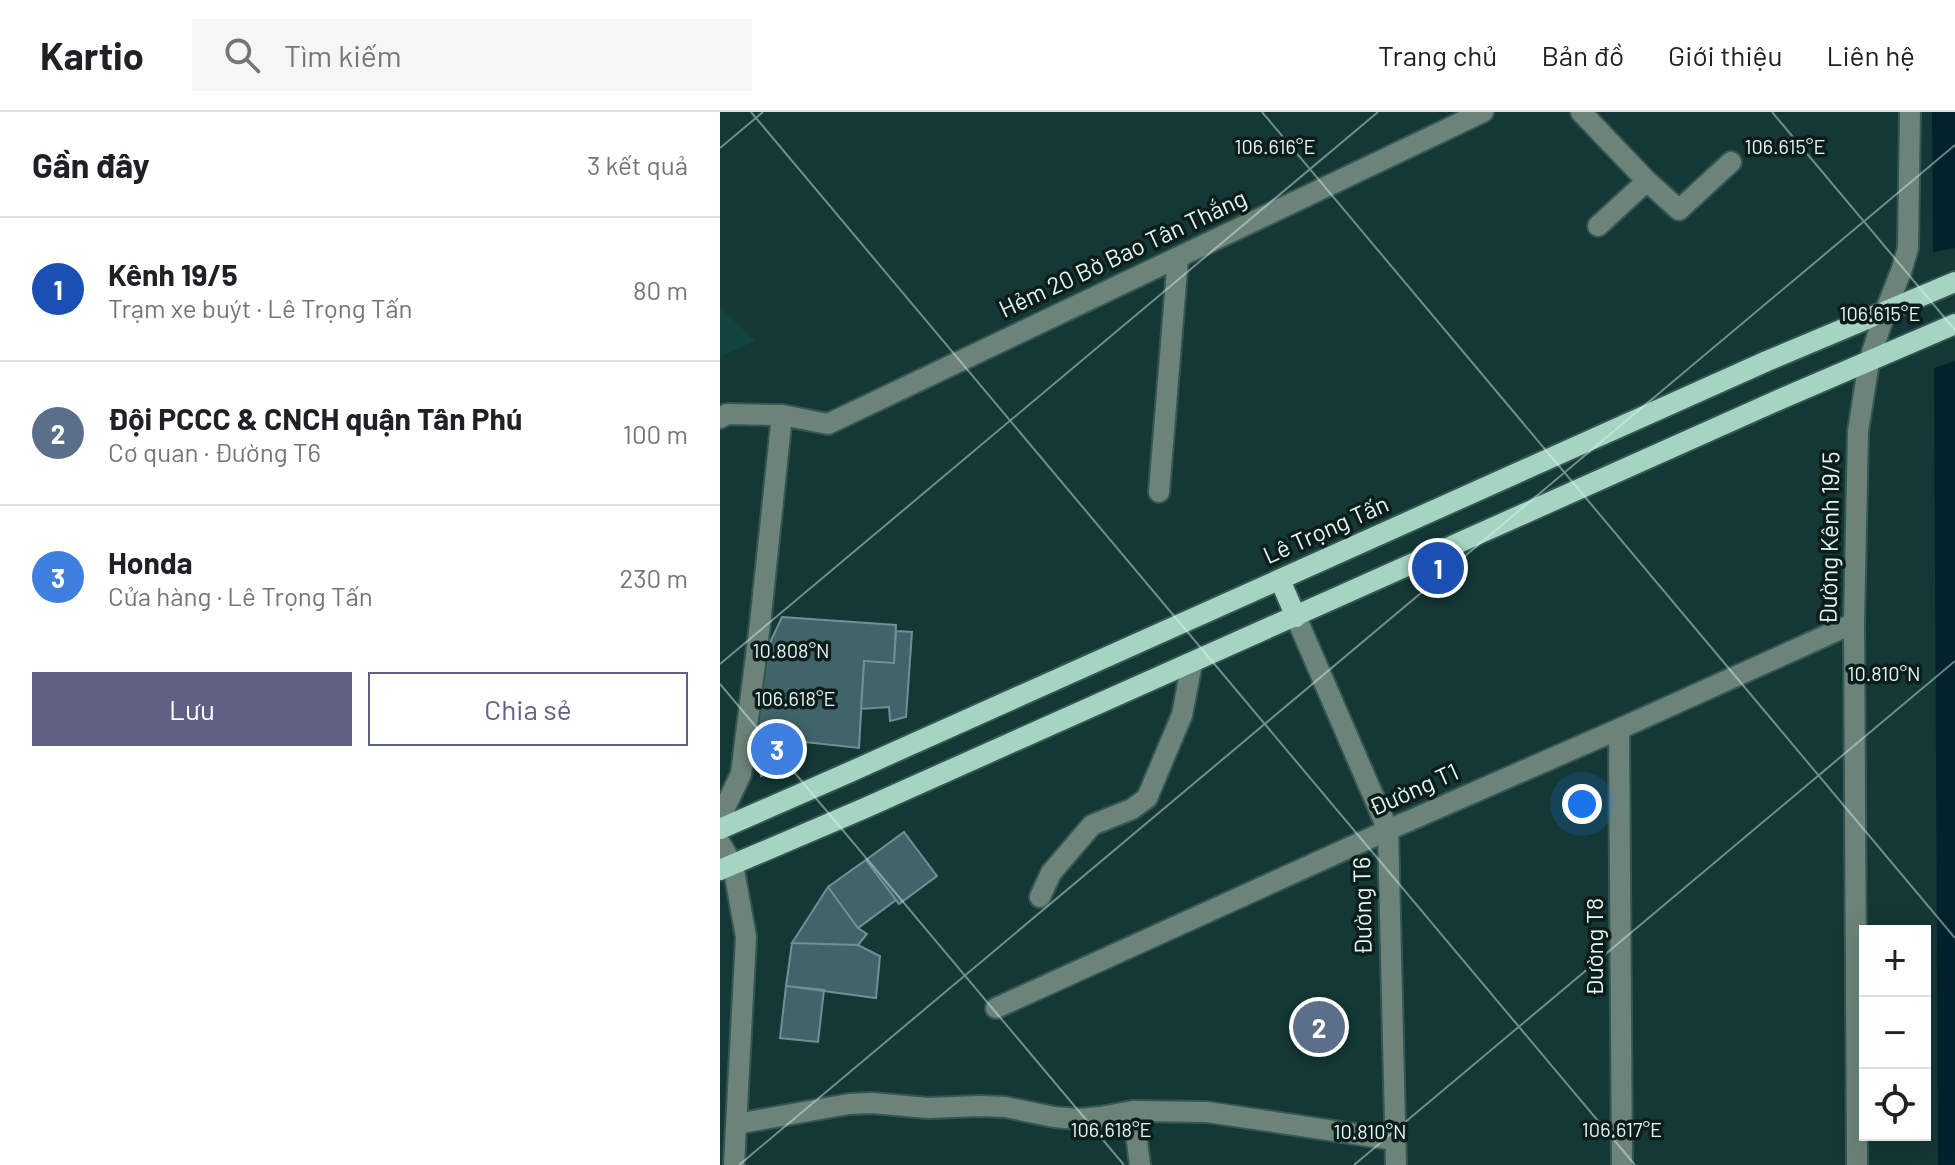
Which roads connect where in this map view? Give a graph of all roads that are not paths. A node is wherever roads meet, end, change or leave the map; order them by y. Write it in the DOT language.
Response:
graph roads {
  1 [pos="1483,112"];
  2 [pos="1581,112"];
  3 [pos="1910,112"];
  4 [pos="1731,162"];
  5 [pos="1647,181"];
  6 [pos="1598,226"];
  7 [pos="1178,257"];
  8 [pos="1955,282"];
  9 [pos="1885,312"];
  10 [pos="1955,324"];
  11 [pos="1869,362"];
  12 [pos="782,415"];
  13 [pos="720,418"];
  14 [pos="1159,492"];
  15 [pos="1280,580"];
  16 [pos="1296,617"];
  17 [pos="1854,623"];
  18 [pos="1192,663"];
  19 [pos="1619,729"];
  20 [pos="720,818"];
  21 [pos="720,829"];
  22 [pos="1388,830"];
  23 [pos="720,843"];
  24 [pos="726,867"];
  25 [pos="1040,897"];
  26 [pos="996,1008"];
  27 [pos="1133,1111"];
  28 [pos="736,1124"];
  29 [pos="1395,1140"];
  30 [pos="734,1165"];
  31 [pos="1140,1165"];
  32 [pos="1396,1165"];
  33 [pos="1622,1165"];
  34 [pos="1857,1165"];
  1 -- 7 [label="street, Hẻm 20 Bờ Bao Tân Thắng"];
  2 -- 5 [label="street"];
  3 -- 9 [label="street, Đường Kênh 19/5"];
  4 -- 5 [label="street"];
  5 -- 6 [label="street"];
  7 -- 12 [label="street, Hẻm 20 Bờ Bao Tân Thắng"];
  7 -- 14 [label="street"];
  8 -- 9 [label="main road, Lê Trọng Tấn"];
  9 -- 11 [label="street, Đường Kênh 19/5"];
  9 -- 15 [label="main road, Lê Trọng Tấn"];
  10 -- 11 [label="main road"];
  11 -- 16 [label="main road"];
  11 -- 17 [label="street, Đường Kênh 19/5"];
  12 -- 13 [label="street, Hẻm 20 Bờ Bao Tân Thắng"];
  12 -- 20 [label="street"];
  15 -- 16 [label="main road"];
  15 -- 21 [label="main road, Lê Trọng Tấn"];
  16 -- 18 [label="main road"];
  16 -- 22 [label="street, Đường T6"];
  17 -- 19 [label="street, Đường T1"];
  17 -- 34 [label="street, Đường Kênh 19/5"];
  18 -- 24 [label="main road"];
  18 -- 25 [label="street"];
  19 -- 22 [label="street, Đường T1"];
  19 -- 33 [label="street, Đường T8"];
  22 -- 26 [label="street, Đường T1"];
  22 -- 29 [label="street, Đường T6"];
  23 -- 24 [label="street"];
  24 -- 28 [label="street"];
  27 -- 28 [label="street"];
  27 -- 29 [label="street"];
  27 -- 31 [label="street"];
  28 -- 30 [label="street"];
  29 -- 32 [label="street, Đường T6"];
}
